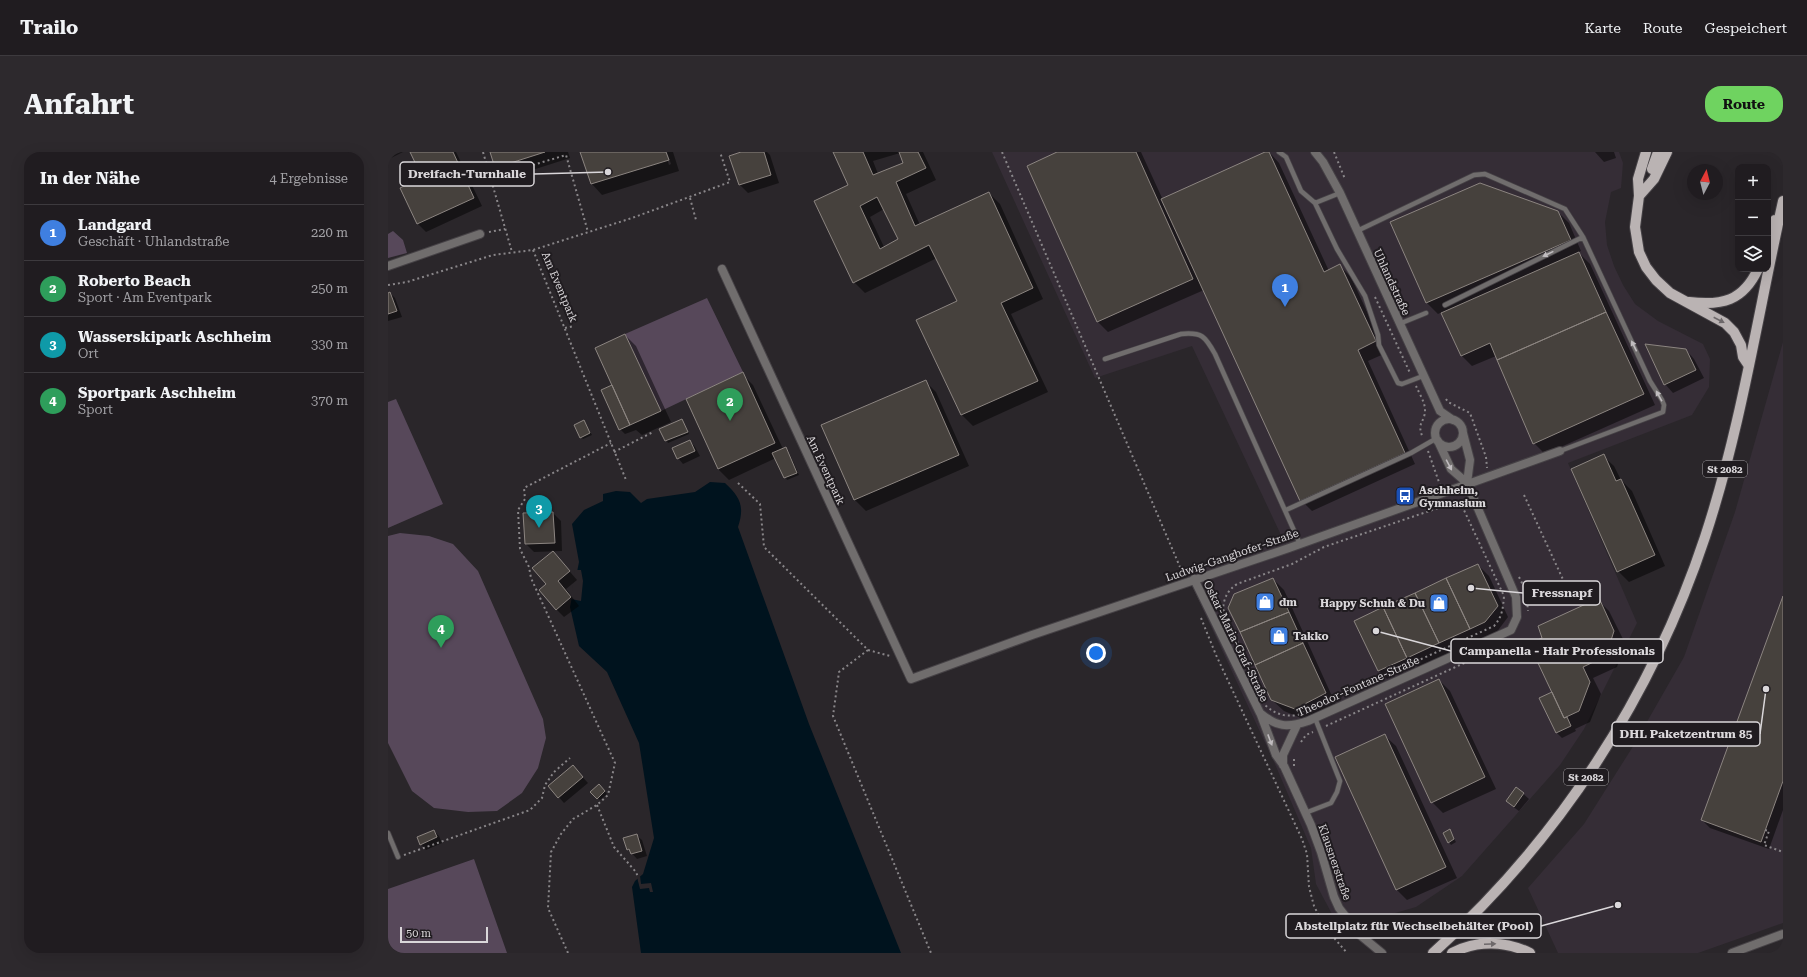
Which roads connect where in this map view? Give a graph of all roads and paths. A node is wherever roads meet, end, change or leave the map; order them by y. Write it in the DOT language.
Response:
graph roads {
  1 [pos="483,152"];
  2 [pos="720,152"];
  3 [pos="1002,152"];
  4 [pos="1279,152"];
  5 [pos="1315,152"];
  6 [pos="1323,152"];
  7 [pos="1646,152"];
  8 [pos="1658,152"];
  9 [pos="1667,152"];
  10 [pos="1323,162"];
  11 [pos="490,178"];
  12 [pos="1340,193"];
  13 [pos="1639,196"];
  14 [pos="690,198"];
  15 [pos="1783,201"];
  16 [pos="1315,203"];
  17 [pos="1781,212"];
  18 [pos="696,220"];
  19 [pos="1771,228"];
  20 [pos="505,229"];
  21 [pos="1357,231"];
  22 [pos="588,232"];
  23 [pos="480,234"];
  24 [pos="1583,237"];
  25 [pos="533,250"];
  26 [pos="512,252"];
  27 [pos="388,266"];
  28 [pos="722,269"];
  29 [pos="1757,272"];
  30 [pos="388,285"];
  31 [pos="1685,302"];
  32 [pos="1445,304"];
  33 [pos="1426,313"];
  34 [pos="1399,324"];
  35 [pos="574,326"];
  36 [pos="566,328"];
  37 [pos="1105,359"];
  38 [pos="1749,366"];
  39 [pos="1423,376"];
  40 [pos="1440,411"];
  41 [pos="1453,420"];
  42 [pos="1436,429"];
  43 [pos="653,432"];
  44 [pos="1463,432"];
  45 [pos="1438,439"];
  46 [pos="611,443"];
  47 [pos="1560,451"];
  48 [pos="614,452"];
  49 [pos="626,480"];
  50 [pos="738,483"];
  51 [pos="1467,483"];
  52 [pos="1524,495"];
  53 [pos="1447,505"];
  54 [pos="1286,510"];
  55 [pos="1300,544"];
  56 [pos="1190,581"];
  57 [pos="1572,599"];
  58 [pos="1198,612"];
  59 [pos="1518,639"];
  60 [pos="868,650"];
  61 [pos="901,659"];
  62 [pos="911,679"];
  63 [pos="1260,713"];
  64 [pos="1315,718"];
  65 [pos="1279,725"];
  66 [pos="1297,725"];
  67 [pos="1319,729"];
  68 [pos="1298,745"];
  69 [pos="1294,754"];
  70 [pos="570,758"];
  71 [pos="1284,768"];
  72 [pos="597,805"];
  73 [pos="1305,813"];
  74 [pos="1765,830"];
  75 [pos="388,833"];
  76 [pos="1783,852"];
  77 [pos="398,857"];
  78 [pos="638,877"];
  79 [pos="1783,934"];
  80 [pos="1738,952"];
  81 [pos="568,953"];
  82 [pos="931,953"];
  83 [pos="1345,953"];
  84 [pos="1382,953"];
  85 [pos="1433,953"];
  86 [pos="1452,953"];
  87 [pos="1530,953"];
  1 -- 11 [label="path"];
  2 -- 14 [label="path"];
  3 -- 56 [label="path"];
  4 -- 16 [label="lane"];
  5 -- 10 [label="street, Uhlandstraße"];
  6 -- 10 [label="street, Uhlandstraße"];
  7 -- 13 [label="main road"];
  8 -- 13 [label="main road"];
  9 -- 13 [label="main road"];
  10 -- 12 [label="street, Uhlandstraße"];
  11 -- 20 [label="path"];
  11 -- 22 [label="path"];
  12 -- 16 [label="lane"];
  12 -- 21 [label="street, Uhlandstraße"];
  13 -- 31 [label="main road"];
  14 -- 18 [label="path"];
  14 -- 22 [label="path"];
  15 -- 17 [label="main road, St 2082"];
  16 -- 39 [label="lane"];
  17 -- 19 [label="main road"];
  17 -- 38 [label="main road, St 2082"];
  20 -- 23 [label="path"];
  20 -- 26 [label="path"];
  21 -- 24 [label="lane"];
  21 -- 34 [label="street, Uhlandstraße"];
  22 -- 25 [label="path"];
  23 -- 27 [label="street"];
  24 -- 32 [label="lane, one-way"];
  47 -- 24 [label="lane, one-way"];
  25 -- 26 [label="path"];
  25 -- 36 [label="path, Am Eventpark"];
  26 -- 30 [label="path"];
  28 -- 61 [label="street, Am Eventpark"];
  29 -- 31 [label="main road"];
  31 -- 38 [label="main road, one-way"];
  33 -- 34 [label="lane"];
  34 -- 39 [label="street, Uhlandstraße"];
  35 -- 36 [label="path"];
  36 -- 46 [label="path, Am Eventpark"];
  37 -- 54 [label="lane"];
  38 -- 85 [label="main road, St 2082"];
  39 -- 40 [label="street, Uhlandstraße"];
  40 -- 41 [label="street, Uhlandstraße"];
  40 -- 42 [label="street"];
  41 -- 42 [label="street"];
  41 -- 44 [label="street, Uhlandstraße"];
  42 -- 45 [label="street"];
  43 -- 48 [label="path"];
  44 -- 45 [label="street"];
  44 -- 51 [label="street, Uhlandstraße"];
  45 -- 51 [label="street, one-way"];
  45 -- 54 [label="lane"];
  46 -- 48 [label="path, Am Eventpark"];
  46 -- 72 [label="path"];
  47 -- 51 [label="street, Ludwig-Ganghofer-Straße"];
  48 -- 49 [label="path, Am Eventpark"];
  50 -- 60 [label="path"];
  51 -- 55 [label="street, Ludwig-Ganghofer-Straße"];
  51 -- 64 [label="street, Theodor-Fontane-Straße"];
  52 -- 57 [label="path"];
  53 -- 53 [label="path"];
  54 -- 55 [label="lane"];
  55 -- 56 [label="street, Ludwig-Ganghofer-Straße"];
  56 -- 62 [label="street, Ludwig-Ganghofer-Straße"];
  56 -- 63 [label="street, Oskar-Maria-Graf-Straße"];
  58 -- 83 [label="path"];
  59 -- 67 [label="path"];
  60 -- 61 [label="path"];
  60 -- 82 [label="path"];
  61 -- 62 [label="street, Am Eventpark"];
  63 -- 65 [label="street, Oskar-Maria-Graf-Straße"];
  63 -- 71 [label="street, Klausnerstraße, one-way"];
  64 -- 66 [label="street, Theodor-Fontane-Straße"];
  64 -- 67 [label="lane"];
  65 -- 66 [label="street, Theodor-Fontane-Straße"];
  66 -- 71 [label="street"];
  67 -- 68 [label="path"];
  67 -- 73 [label="lane"];
  69 -- 71 [label="path"];
  70 -- 77 [label="path"];
  71 -- 73 [label="street, Klausnerstraße"];
  72 -- 78 [label="path"];
  72 -- 81 [label="path"];
  73 -- 84 [label="street, Klausnerstraße"];
  74 -- 76 [label="path"];
  75 -- 77 [label="lane"];
  79 -- 80 [label="street"];
  86 -- 87 [label="main road, one-way"];
}
